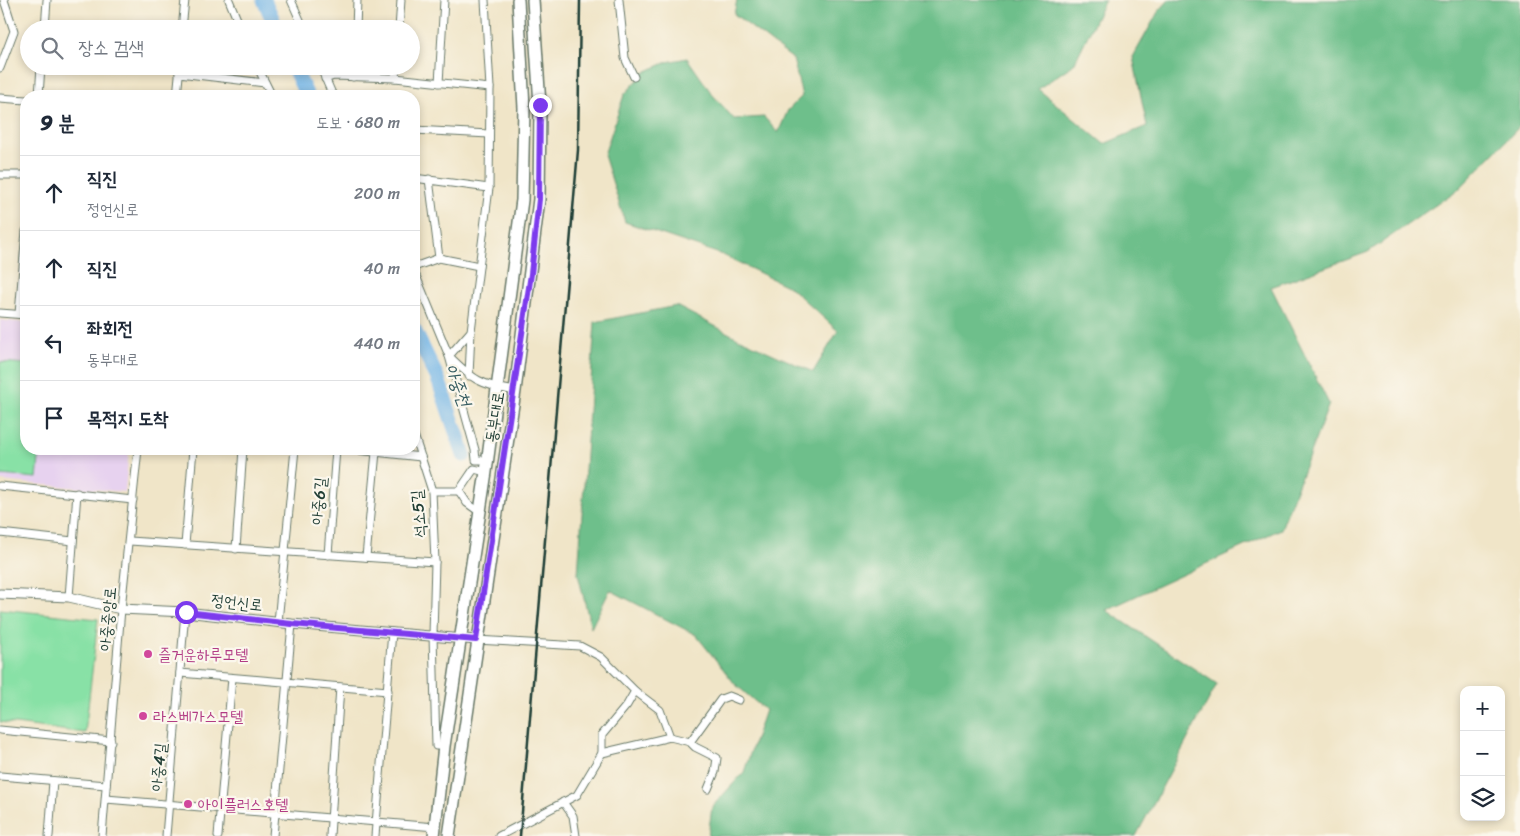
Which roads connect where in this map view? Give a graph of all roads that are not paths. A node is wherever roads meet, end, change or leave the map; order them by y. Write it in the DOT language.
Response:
graph roads {
  1 [pos="4,0"];
  2 [pos="47,0"];
  3 [pos="185,0"];
  4 [pos="229,0"];
  5 [pos="291,0"];
  6 [pos="357,0"];
  7 [pos="401,0"];
  8 [pos="444,0"];
  9 [pos="485,0"];
  10 [pos="518,0"];
  11 [pos="533,0"];
  12 [pos="619,0"];
  13 [pos="46,20"];
  14 [pos="183,20"];
  15 [pos="237,20"];
  16 [pos="300,20"];
  17 [pos="356,20"];
  18 [pos="400,20"];
  19 [pos="0,68"];
  20 [pos="40,75"];
  21 [pos="179,75"];
  22 [pos="206,75"];
  23 [pos="261,75"];
  24 [pos="323,75"];
  25 [pos="353,75"];
  26 [pos="395,75"];
  27 [pos="634,77"];
  28 [pos="353,78"];
  29 [pos="395,78"];
  30 [pos="325,79"];
  31 [pos="265,83"];
  32 [pos="439,83"];
  33 [pos="490,88"];
  34 [pos="39,90"];
  35 [pos="177,90"];
  36 [pos="269,90"];
  37 [pos="330,90"];
  38 [pos="0,98"];
  39 [pos="20,100"];
  40 [pos="420,130"];
  41 [pos="489,134"];
  42 [pos="0,175"];
  43 [pos="20,175"];
  44 [pos="420,178"];
  45 [pos="429,179"];
  46 [pos="490,188"];
  47 [pos="439,258"];
  48 [pos="420,265"];
  49 [pos="479,266"];
  50 [pos="420,286"];
  51 [pos="0,312"];
  52 [pos="20,314"];
  53 [pos="471,331"];
  54 [pos="449,356"];
  55 [pos="469,376"];
  56 [pos="497,388"];
  57 [pos="515,391"];
  58 [pos="420,454"];
  59 [pos="137,455"];
  60 [pos="193,455"];
  61 [pos="243,455"];
  62 [pos="295,455"];
  63 [pos="336,455"];
  64 [pos="376,455"];
  65 [pos="403,455"];
  66 [pos="421,457"];
  67 [pos="476,460"];
  68 [pos="488,460"];
  69 [pos="474,469"];
  70 [pos="486,472"];
  71 [pos="0,486"];
  72 [pos="432,491"];
  73 [pos="459,491"];
  74 [pos="77,493"];
  75 [pos="133,500"];
  76 [pos="481,513"];
  77 [pos="0,533"];
  78 [pos="73,541"];
  79 [pos="130,542"];
  80 [pos="185,545"];
  81 [pos="236,548"];
  82 [pos="286,552"];
  83 [pos="328,555"];
  84 [pos="366,557"];
  85 [pos="435,562"];
  86 [pos="0,594"];
  87 [pos="69,597"];
  88 [pos="121,609"];
  89 [pos="186,612"];
  90 [pos="278,622"];
  91 [pos="292,624"];
  92 [pos="392,632"];
  93 [pos="433,635"];
  94 [pos="462,637"];
  95 [pos="476,640"];
  96 [pos="180,673"];
  97 [pos="232,678"];
  98 [pos="285,682"];
  99 [pos="340,687"];
  100 [pos="388,691"];
  101 [pos="635,691"];
  102 [pos="739,700"];
  103 [pos="0,730"];
  104 [pos="670,737"];
  105 [pos="111,741"];
  106 [pos="690,742"];
  107 [pos="444,746"];
  108 [pos="602,753"];
  109 [pos="0,776"];
  110 [pos="53,781"];
  111 [pos="106,785"];
  112 [pos="708,789"];
  113 [pos="106,799"];
  114 [pos="563,802"];
  115 [pos="169,804"];
  116 [pos="220,809"];
  117 [pos="275,813"];
  118 [pos="332,818"];
  119 [pos="376,822"];
  120 [pos="434,831"];
  121 [pos="49,836"];
  122 [pos="102,836"];
  123 [pos="166,836"];
  124 [pos="218,836"];
  125 [pos="273,836"];
  126 [pos="330,836"];
  127 [pos="375,836"];
  128 [pos="449,836"];
  129 [pos="499,836"];
  130 [pos="576,836"];
  1 -- 19 [label="street"];
  2 -- 13 [label="street"];
  3 -- 14 [label="street"];
  4 -- 15 [label="street"];
  5 -- 16 [label="street"];
  6 -- 17 [label="street"];
  7 -- 18 [label="street"];
  8 -- 32 [label="street"];
  9 -- 33 [label="street"];
  10 -- 56 [label="main road, 동부대로"];
  11 -- 57 [label="main road, 동부대로"];
  12 -- 27 [label="street"];
  20 -- 34 [label="street"];
  21 -- 35 [label="street"];
  22 -- 31 [label="street"];
  23 -- 31 [label="street"];
  24 -- 30 [label="street"];
  25 -- 28 [label="street"];
  26 -- 29 [label="street"];
  28 -- 29 [label="street"];
  28 -- 30 [label="street"];
  29 -- 32 [label="street"];
  30 -- 37 [label="street"];
  31 -- 36 [label="street"];
  32 -- 33 [label="street"];
  33 -- 41 [label="street"];
  38 -- 39 [label="street"];
  40 -- 41 [label="street"];
  41 -- 46 [label="street"];
  42 -- 43 [label="street"];
  44 -- 45 [label="street"];
  45 -- 46 [label="street"];
  45 -- 47 [label="street"];
  46 -- 49 [label="street"];
  47 -- 48 [label="street"];
  47 -- 49 [label="street"];
  49 -- 53 [label="street"];
  50 -- 54 [label="street"];
  51 -- 52 [label="street"];
  53 -- 54 [label="street"];
  53 -- 55 [label="street"];
  54 -- 55 [label="street"];
  54 -- 67 [label="street"];
  55 -- 56 [label="street"];
  56 -- 57 [label="street"];
  56 -- 68 [label="main road, 동부대로"];
  57 -- 95 [label="main road, 동부대로"];
  58 -- 66 [label="street, 석소5길"];
  59 -- 75 [label="street, 아중중앙로"];
  60 -- 80 [label="street"];
  61 -- 81 [label="street"];
  62 -- 82 [label="street, 아중6길"];
  63 -- 83 [label="street, 아중6길"];
  64 -- 84 [label="street"];
  65 -- 66 [label="street"];
  66 -- 72 [label="street, 석소5길"];
  67 -- 68 [label="street"];
  67 -- 69 [label="street"];
  68 -- 70 [label="main road, 동부대로"];
  69 -- 70 [label="street"];
  69 -- 73 [label="street"];
  70 -- 76 [label="main road, 동부대로"];
  71 -- 74 [label="street"];
  72 -- 73 [label="street"];
  72 -- 85 [label="street, 석소5길"];
  73 -- 76 [label="street"];
  74 -- 75 [label="street"];
  74 -- 78 [label="street"];
  75 -- 79 [label="street, 아중중앙로"];
  76 -- 94 [label="main road, 동부대로"];
  77 -- 78 [label="street"];
  78 -- 87 [label="street"];
  79 -- 80 [label="street"];
  79 -- 88 [label="street, 아중중앙로"];
  80 -- 81 [label="street"];
  81 -- 82 [label="street"];
  82 -- 83 [label="street"];
  82 -- 90 [label="street, 아중6길"];
  83 -- 84 [label="street"];
  84 -- 85 [label="street"];
  85 -- 93 [label="street, 석소5길"];
  86 -- 87 [label="street, 정언신로"];
  87 -- 88 [label="street, 정언신로"];
  88 -- 89 [label="street, 정언신로"];
  88 -- 105 [label="street, 아중중앙로"];
  89 -- 90 [label="street, 정언신로"];
  89 -- 96 [label="street, 아중4길"];
  90 -- 91 [label="street, 정언신로"];
  91 -- 92 [label="street, 정언신로"];
  91 -- 98 [label="street"];
  92 -- 93 [label="street, 정언신로"];
  92 -- 100 [label="street"];
  93 -- 94 [label="street, 정언신로"];
  93 -- 107 [label="street, 석소5길"];
  94 -- 95 [label="street, 정언신로"];
  94 -- 107 [label="main road, 동부대로"];
  95 -- 101 [label="street"];
  95 -- 128 [label="main road, 동부대로"];
  96 -- 97 [label="street"];
  96 -- 115 [label="street, 아중4길"];
  97 -- 98 [label="street"];
  97 -- 116 [label="street"];
  98 -- 99 [label="street"];
  98 -- 117 [label="street"];
  99 -- 100 [label="street"];
  99 -- 118 [label="street"];
  100 -- 119 [label="street"];
  101 -- 104 [label="street"];
  101 -- 108 [label="street"];
  102 -- 106 [label="street"];
  103 -- 105 [label="street"];
  104 -- 106 [label="street"];
  104 -- 108 [label="street"];
  105 -- 111 [label="street, 아중중앙로"];
  106 -- 112 [label="street"];
  107 -- 120 [label="main road, 동부대로"];
  108 -- 114 [label="street"];
  109 -- 110 [label="street"];
  110 -- 111 [label="street"];
  110 -- 121 [label="street"];
  111 -- 113 [label="street, 아중중앙로"];
  113 -- 115 [label="street, 아중4길"];
  113 -- 122 [label="street, 아중중앙로"];
  114 -- 129 [label="street"];
  114 -- 130 [label="street"];
  115 -- 116 [label="street, 아중4길"];
  115 -- 123 [label="street, 아중4길"];
  116 -- 117 [label="street, 아중4길"];
  116 -- 124 [label="street"];
  117 -- 118 [label="street, 아중4길"];
  117 -- 125 [label="street"];
  118 -- 119 [label="street, 아중4길"];
  118 -- 126 [label="street"];
  119 -- 120 [label="street, 아중4길"];
  119 -- 127 [label="street"];
}
